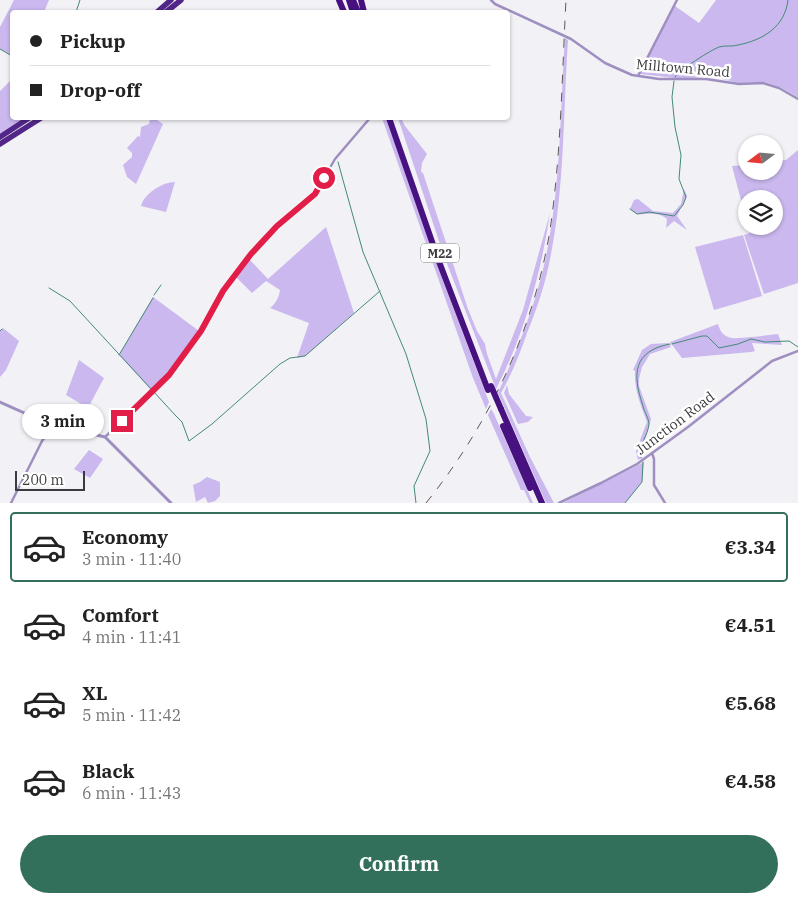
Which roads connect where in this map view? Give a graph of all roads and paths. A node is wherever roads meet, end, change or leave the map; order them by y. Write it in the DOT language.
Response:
graph roads {
  1 [pos="171,0"];
  2 [pos="181,0"];
  3 [pos="491,0"];
  4 [pos="677,0"];
  5 [pos="159,10"];
  6 [pos="168,10"];
  7 [pos="508,10"];
  8 [pos="510,11"];
  9 [pos="638,76"];
  10 [pos="798,99"];
  11 [pos="26,120"];
  12 [pos="38,120"];
  13 [pos="368,120"];
  14 [pos="390,120"];
  15 [pos="395,120"];
  16 [pos="0,137"];
  17 [pos="0,144"];
  18 [pos="798,351"];
  19 [pos="490,388"];
  20 [pos="0,402"];
  21 [pos="53,426"];
  22 [pos="106,437"];
  23 [pos="652,454"];
  24 [pos="11,503"];
  25 [pos="171,503"];
  26 [pos="540,503"];
  27 [pos="559,503"];
  28 [pos="665,503"];
  1 -- 5 [label="highway"];
  2 -- 6 [label="highway"];
  3 -- 7 [label="street, Milltown Road"];
  4 -- 9 [label="street"];
  8 -- 9 [label="street, Milltown Road"];
  9 -- 10 [label="street, Milltown Road"];
  11 -- 16 [label="highway"];
  12 -- 17 [label="highway"];
  13 -- 22 [label="street"];
  14 -- 19 [label="highway, M22"];
  15 -- 19 [label="highway, M22"];
  18 -- 23 [label="street, Junction Road"];
  19 -- 26 [label="highway, M22, bridge"];
  20 -- 21 [label="street"];
  21 -- 22 [label="street"];
  21 -- 24 [label="street"];
  22 -- 25 [label="street"];
  23 -- 27 [label="street, Junction Road"];
  23 -- 28 [label="street"];
}
